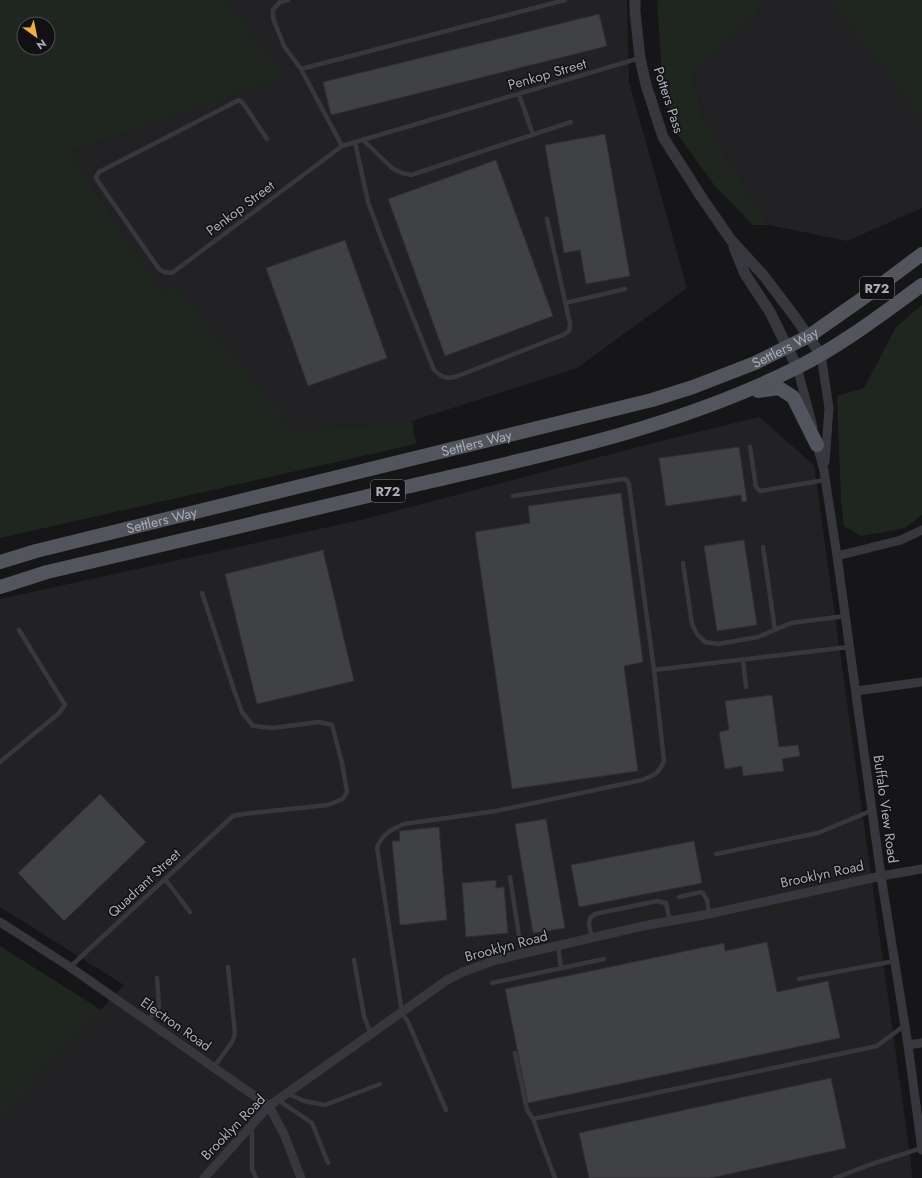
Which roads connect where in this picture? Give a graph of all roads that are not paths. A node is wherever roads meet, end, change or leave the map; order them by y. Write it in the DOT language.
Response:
graph roads {
  1 [pos="288,0"];
  2 [pos="565,0"];
  3 [pos="635,0"];
  4 [pos="640,58"];
  5 [pos="301,69"];
  6 [pos="519,94"];
  7 [pos="571,122"];
  8 [pos="533,135"];
  9 [pos="266,138"];
  10 [pos="363,140"];
  11 [pos="355,142"];
  12 [pos="342,146"];
  13 [pos="547,219"];
  14 [pos="731,240"];
  15 [pos="922,254"];
  16 [pos="922,285"];
  17 [pos="625,289"];
  18 [pos="565,303"];
  19 [pos="809,336"];
  20 [pos="787,348"];
  21 [pos="821,355"];
  22 [pos="797,367"];
  23 [pos="701,409"];
  24 [pos="817,445"];
  25 [pos="750,447"];
  26 [pos="824,476"];
  27 [pos="513,496"];
  28 [pos="922,530"];
  29 [pos="763,547"];
  30 [pos="837,556"];
  31 [pos="0,562"];
  32 [pos="684,563"];
  33 [pos="0,587"];
  34 [pos="202,592"];
  35 [pos="845,616"];
  36 [pos="19,630"];
  37 [pos="775,630"];
  38 [pos="850,647"];
  39 [pos="743,660"];
  40 [pos="654,670"];
  41 [pos="922,682"];
  42 [pos="746,687"];
  43 [pos="856,691"];
  44 [pos="0,762"];
  45 [pos="873,810"];
  46 [pos="716,854"];
  47 [pos="922,868"];
  48 [pos="510,876"];
  49 [pos="881,876"];
  50 [pos="164,879"];
  51 [pos="679,897"];
  52 [pos="190,912"];
  53 [pos="709,914"];
  54 [pos="670,921"];
  55 [pos="0,922"];
  56 [pos="592,939"];
  57 [pos="558,946"];
  58 [pos="522,954"];
  59 [pos="604,959"];
  60 [pos="354,960"];
  61 [pos="895,961"];
  62 [pos="70,967"];
  63 [pos="228,967"];
  64 [pos="561,968"];
  65 [pos="157,978"];
  66 [pos="799,979"];
  67 [pos="492,983"];
  68 [pos="402,1013"];
  69 [pos="148,1021"];
  70 [pos="905,1025"];
  71 [pos="371,1034"];
  72 [pos="922,1043"];
  73 [pos="908,1045"];
  74 [pos="515,1053"];
  75 [pos="214,1067"];
  76 [pos="380,1084"];
  77 [pos="287,1093"];
  78 [pos="278,1100"];
  79 [pos="269,1106"];
  80 [pos="446,1110"];
  81 [pos="533,1119"];
  82 [pos="252,1124"];
  83 [pos="922,1149"];
  84 [pos="328,1164"];
  85 [pos="254,1177"];
  86 [pos="204,1178"];
  87 [pos="301,1178"];
  88 [pos="555,1178"];
  89 [pos="835,1178"];
  1 -- 5 [label="lane"];
  2 -- 5 [label="lane"];
  3 -- 4 [label="street, Potters Pass"];
  4 -- 6 [label="lane, Penkop Street"];
  4 -- 14 [label="street, Potters Pass"];
  5 -- 12 [label="lane"];
  6 -- 8 [label="lane"];
  6 -- 10 [label="lane, Penkop Street"];
  7 -- 8 [label="lane"];
  8 -- 10 [label="lane"];
  9 -- 12 [label="lane, Penkop Street"];
  10 -- 11 [label="lane, Penkop Street"];
  11 -- 12 [label="lane, Penkop Street"];
  11 -- 18 [label="lane"];
  13 -- 18 [label="lane"];
  14 -- 19 [label="street, Potters Pass"];
  14 -- 20 [label="street, Potters Pass"];
  15 -- 19 [label="main road, Settlers Way / R72"];
  16 -- 21 [label="main road, Settlers Way / R72"];
  17 -- 18 [label="lane"];
  19 -- 20 [label="main road, Settlers Way / R72"];
  19 -- 21 [label="street, Potters Pass"];
  20 -- 22 [label="street, Potters Pass"];
  20 -- 31 [label="main road, Settlers Way / R72"];
  21 -- 22 [label="main road, Settlers Way / R72"];
  21 -- 26 [label="street, Buffalo View Road"];
  22 -- 23 [label="main road, Settlers Way / R72"];
  22 -- 24 [label="street, Buffalo View Road"];
  23 -- 24 [label="main road"];
  23 -- 33 [label="main road, Settlers Way / R72"];
  24 -- 26 [label="street, Buffalo View Road"];
  25 -- 26 [label="lane"];
  26 -- 30 [label="street, Buffalo View Road"];
  27 -- 40 [label="lane"];
  28 -- 30 [label="street"];
  29 -- 37 [label="lane"];
  30 -- 35 [label="street, Buffalo View Road"];
  32 -- 37 [label="lane"];
  34 -- 50 [label="lane, Quadrant Street"];
  35 -- 37 [label="lane"];
  35 -- 38 [label="street, Buffalo View Road"];
  36 -- 44 [label="lane"];
  38 -- 39 [label="lane"];
  38 -- 43 [label="street, Buffalo View Road"];
  39 -- 40 [label="lane"];
  39 -- 42 [label="lane"];
  40 -- 68 [label="lane"];
  41 -- 43 [label="street"];
  43 -- 45 [label="street, Buffalo View Road"];
  45 -- 46 [label="lane"];
  45 -- 49 [label="street, Buffalo View Road"];
  47 -- 49 [label="street, Brooklyn Road"];
  48 -- 58 [label="lane"];
  49 -- 53 [label="street, Brooklyn Road"];
  49 -- 61 [label="street, Buffalo View Road"];
  50 -- 52 [label="lane"];
  50 -- 62 [label="lane, Quadrant Street"];
  51 -- 53 [label="lane"];
  53 -- 54 [label="street, Brooklyn Road"];
  54 -- 56 [label="street, Brooklyn Road"];
  54 -- 56 [label="lane"];
  55 -- 62 [label="street, Electron Road"];
  56 -- 57 [label="street, Brooklyn Road"];
  57 -- 58 [label="street, Brooklyn Road"];
  57 -- 64 [label="lane"];
  58 -- 68 [label="street, Brooklyn Road"];
  59 -- 64 [label="lane"];
  60 -- 71 [label="lane"];
  61 -- 66 [label="lane"];
  61 -- 70 [label="street, Buffalo View Road"];
  62 -- 69 [label="street, Electron Road"];
  63 -- 75 [label="lane"];
  64 -- 67 [label="lane"];
  65 -- 69 [label="lane"];
  68 -- 71 [label="street, Brooklyn Road"];
  68 -- 80 [label="lane"];
  69 -- 75 [label="street, Electron Road"];
  70 -- 73 [label="street, Buffalo View Road"];
  70 -- 81 [label="lane"];
  71 -- 77 [label="street, Brooklyn Road"];
  72 -- 73 [label="street"];
  73 -- 83 [label="street, Buffalo View Road"];
  74 -- 81 [label="lane"];
  75 -- 79 [label="street, Electron Road"];
  76 -- 77 [label="lane"];
  77 -- 78 [label="street, Brooklyn Road"];
  78 -- 79 [label="street, Brooklyn Road"];
  78 -- 84 [label="lane"];
  79 -- 82 [label="street, Brooklyn Road"];
  79 -- 87 [label="street, Electron Road"];
  81 -- 88 [label="lane"];
  82 -- 85 [label="lane"];
  82 -- 86 [label="street, Brooklyn Road"];
  83 -- 89 [label="lane"];
}
